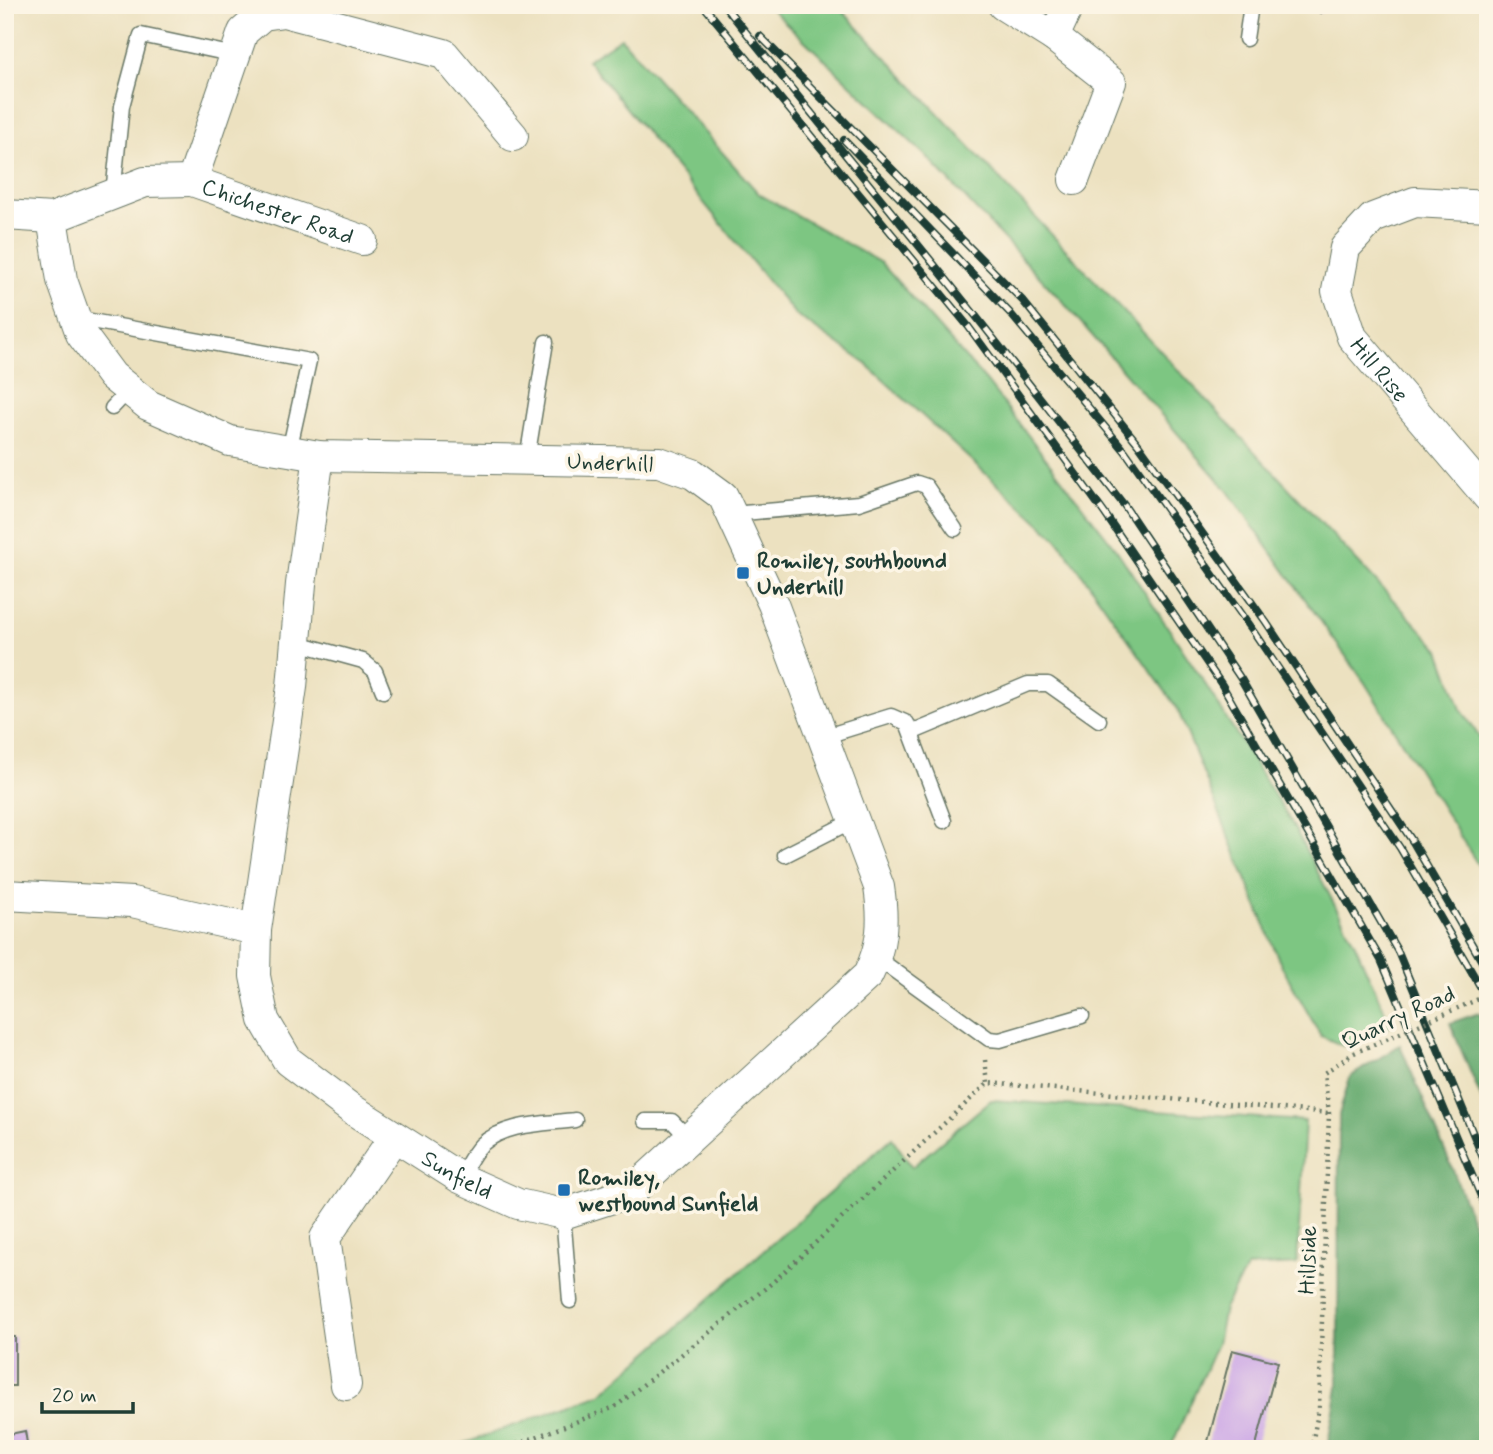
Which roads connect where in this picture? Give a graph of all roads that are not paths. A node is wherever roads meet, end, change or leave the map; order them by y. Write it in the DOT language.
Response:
graph roads {
  1 [pos="1003,5"];
  2 [pos="1069,5"];
  3 [pos="1251,5"];
  4 [pos="261,10"];
  5 [pos="1054,37"];
  6 [pos="1245,39"];
  7 [pos="235,55"];
  8 [pos="513,136"];
  9 [pos="1074,180"];
  10 [pos="192,181"];
  11 [pos="113,194"];
  12 [pos="1488,206"];
  13 [pos="5,215"];
  14 [pos="52,218"];
  15 [pos="362,240"];
  16 [pos="75,318"];
  17 [pos="546,342"];
  18 [pos="289,451"];
  19 [pos="319,456"];
  20 [pos="527,459"];
  21 [pos="1488,497"];
  22 [pos="732,514"];
  23 [pos="955,529"];
  24 [pos="294,642"];
  25 [pos="383,691"];
  26 [pos="1099,720"];
  27 [pos="911,733"];
  28 [pos="824,737"];
  29 [pos="854,820"];
  30 [pos="944,821"];
  31 [pos="785,855"];
  32 [pos="5,895"];
  33 [pos="256,930"];
  34 [pos="877,958"];
  35 [pos="1082,1016"];
  36 [pos="575,1119"];
  37 [pos="645,1121"];
  38 [pos="394,1136"];
  39 [pos="689,1139"];
  40 [pos="460,1178"];
  41 [pos="563,1214"];
  42 [pos="570,1301"];
  43 [pos="346,1385"];
  1 -- 5 [label="street"];
  2 -- 5 [label="street"];
  3 -- 6 [label="lane"];
  4 -- 7 [label="street, Chichester Road"];
  4 -- 8 [label="street, Chichester Road"];
  5 -- 9 [label="street"];
  7 -- 10 [label="street, Chichester Road"];
  7 -- 11 [label="lane"];
  10 -- 11 [label="street, Chichester Road"];
  10 -- 15 [label="street, Chichester Road"];
  11 -- 14 [label="street, Chichester Road"];
  12 -- 21 [label="street, Hill Rise"];
  13 -- 14 [label="street, Chichester Road"];
  14 -- 16 [label="street, Underhill"];
  16 -- 18 [label="street, Underhill"];
  16 -- 18 [label="lane"];
  17 -- 20 [label="lane"];
  18 -- 19 [label="street, Underhill"];
  19 -- 20 [label="street, Underhill"];
  19 -- 24 [label="street"];
  20 -- 22 [label="street, Underhill"];
  22 -- 23 [label="lane"];
  22 -- 28 [label="street, Underhill"];
  24 -- 25 [label="lane"];
  24 -- 33 [label="street"];
  26 -- 27 [label="lane"];
  27 -- 28 [label="lane"];
  27 -- 30 [label="lane"];
  28 -- 29 [label="street, Underhill"];
  29 -- 31 [label="lane"];
  29 -- 34 [label="street, Underhill"];
  32 -- 33 [label="street"];
  33 -- 38 [label="street, Sunfield"];
  34 -- 35 [label="lane"];
  34 -- 39 [label="street"];
  36 -- 40 [label="lane"];
  37 -- 39 [label="lane"];
  38 -- 40 [label="street, Sunfield"];
  38 -- 43 [label="street"];
  39 -- 41 [label="street"];
  40 -- 41 [label="street, Sunfield"];
  41 -- 42 [label="lane"];
}
